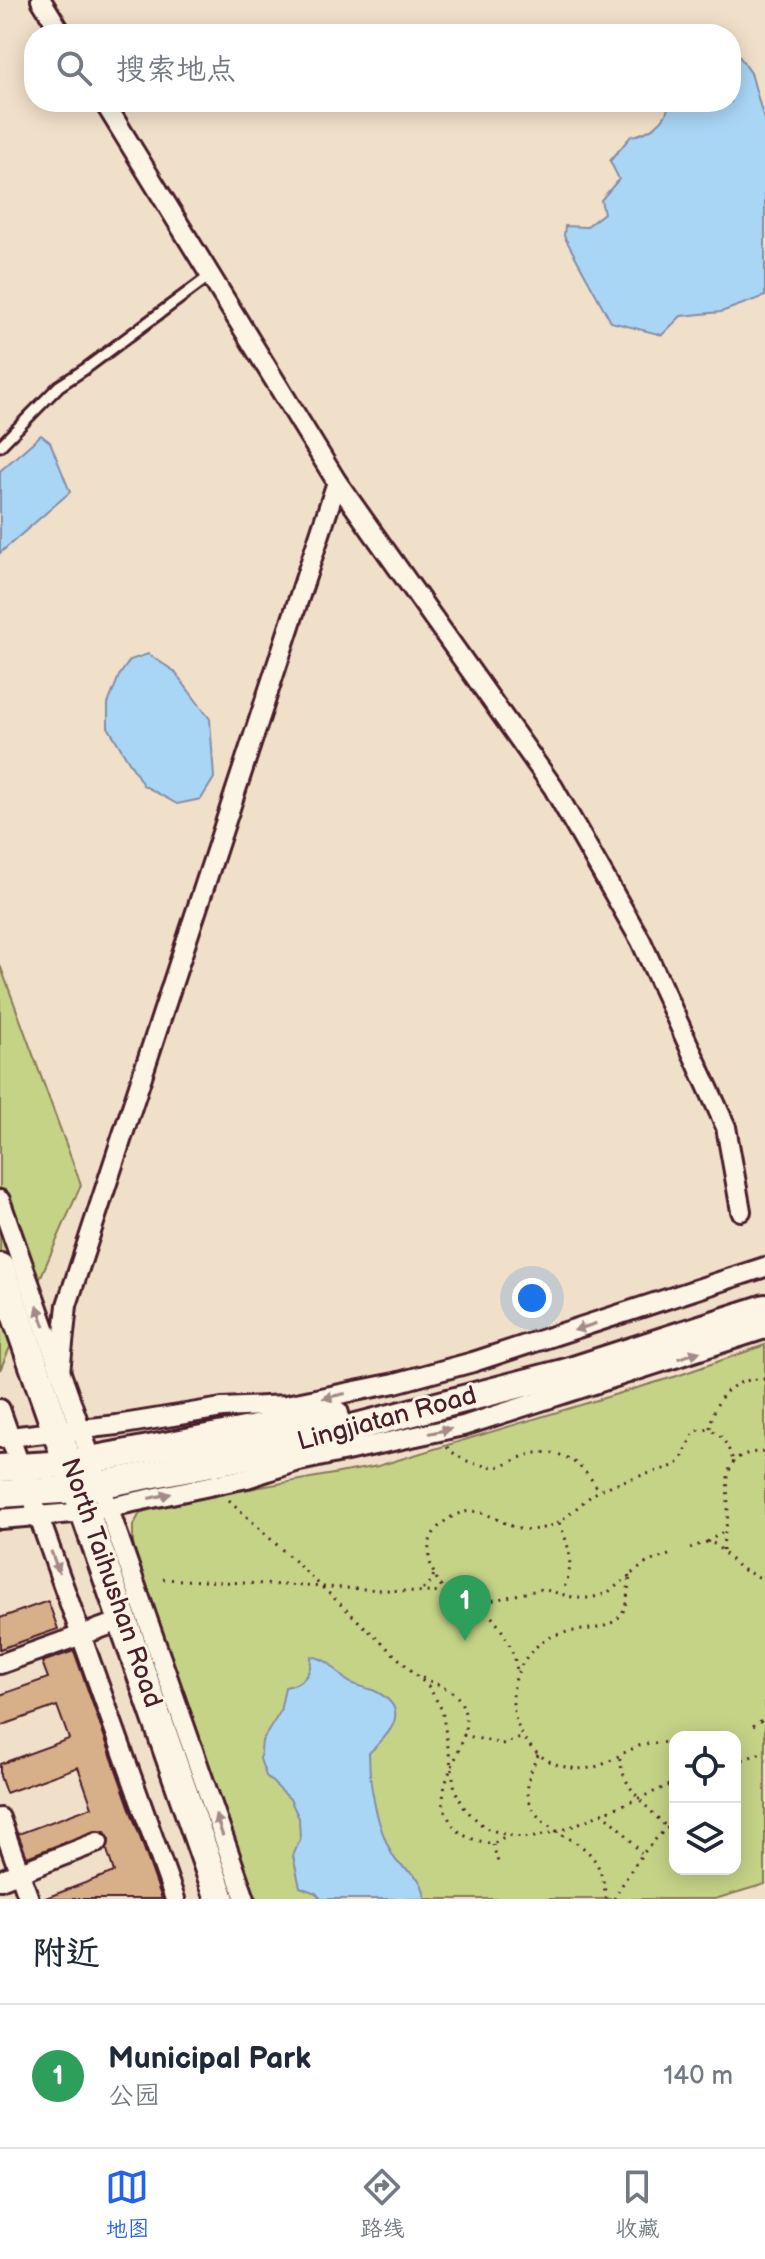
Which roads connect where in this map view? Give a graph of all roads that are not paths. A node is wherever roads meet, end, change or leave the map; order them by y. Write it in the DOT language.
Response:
graph roads {
  1 [pos="41,0"];
  2 [pos="56,24"];
  3 [pos="110,112"];
  4 [pos="212,274"];
  5 [pos="0,446"];
  6 [pos="337,482"];
  7 [pos="0,1200"];
  8 [pos="741,1211"];
  9 [pos="765,1267"];
  10 [pos="0,1268"];
  11 [pos="765,1290"];
  12 [pos="765,1308"];
  13 [pos="0,1319"];
  14 [pos="765,1329"];
  15 [pos="60,1372"];
  16 [pos="0,1409"];
  17 [pos="60,1431"];
  18 [pos="5,1438"];
  19 [pos="10,1467"];
  20 [pos="79,1487"];
  21 [pos="0,1494"];
  22 [pos="34,1504"];
  23 [pos="0,1519"];
  24 [pos="94,1631"];
  25 [pos="0,1664"];
  26 [pos="0,1818"];
  27 [pos="98,1842"];
  28 [pos="19,1873"];
  29 [pos="0,1880"];
  30 [pos="29,1899"];
  31 [pos="175,1899"];
  32 [pos="202,1899"];
  33 [pos="220,1899"];
  34 [pos="245,1899"];
  1 -- 2 [label="street"];
  3 -- 4 [label="street"];
  4 -- 5 [label="lane"];
  4 -- 6 [label="street"];
  6 -- 8 [label="street"];
  6 -- 15 [label="street"];
  15 -- 7 [label="street, one-way"];
  9 -- 17 [label="street, one-way"];
  10 -- 17 [label="main road, North Taihushan Road"];
  11 -- 20 [label="main road, Lingjiatan Road"];
  12 -- 20 [label="main road, Lingjiatan Road"];
  13 -- 17 [label="main road, North Taihushan Road"];
  20 -- 14 [label="street, one-way"];
  15 -- 17 [label="street"];
  16 -- 18 [label="street"];
  17 -- 18 [label="street"];
  17 -- 20 [label="main road, North Taihushan Road"];
  17 -- 20 [label="street"];
  18 -- 19 [label="street"];
  19 -- 20 [label="main road, Lingjiatan Road"];
  19 -- 22 [label="street"];
  20 -- 22 [label="main road, Lingjiatan Road"];
  20 -- 24 [label="main road, North Taihushan Road"];
  20 -- 33 [label="main road, North Taihushan Road"];
  34 -- 20 [label="street, one-way"];
  21 -- 22 [label="main road, Lingjiatan Road"];
  22 -- 23 [label="street"];
  22 -- 24 [label="street, one-way"];
  24 -- 25 [label="street"];
  24 -- 31 [label="street"];
  24 -- 32 [label="main road, North Taihushan Road"];
  26 -- 28 [label="street"];
  27 -- 28 [label="street"];
  28 -- 29 [label="street"];
  28 -- 30 [label="street"];
}
